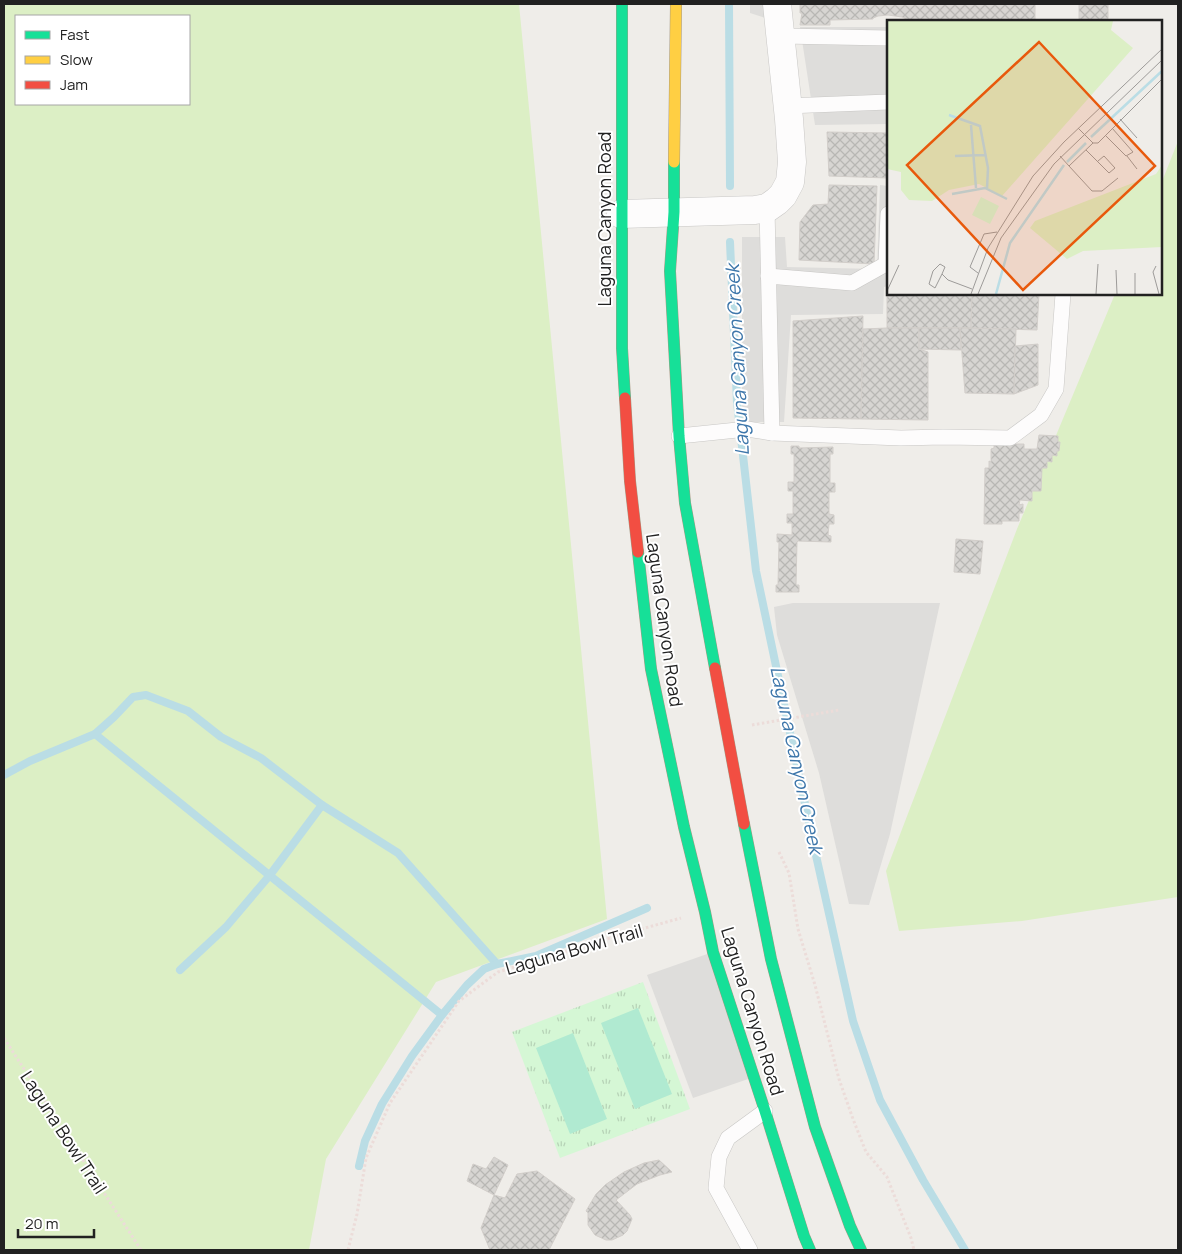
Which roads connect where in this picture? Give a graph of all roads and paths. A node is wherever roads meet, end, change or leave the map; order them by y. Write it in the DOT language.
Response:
graph roads {
  1 [pos="622,4"];
  2 [pos="676,4"];
  3 [pos="777,4"];
  4 [pos="781,36"];
  5 [pos="887,38"];
  6 [pos="887,102"];
  7 [pos="787,106"];
  8 [pos="767,208"];
  9 [pos="674,212"];
  10 [pos="621,214"];
  11 [pos="887,264"];
  12 [pos="768,276"];
  13 [pos="1063,295"];
  14 [pos="772,433"];
  15 [pos="679,436"];
  16 [pos="839,710"];
  17 [pos="779,719"];
  18 [pos="751,725"];
  19 [pos="753,733"];
  20 [pos="778,852"];
  21 [pos="705,912"];
  22 [pos="4,1038"];
  23 [pos="765,1111"];
  24 [pos="140,1250"];
  25 [pos="348,1250"];
  26 [pos="750,1250"];
  27 [pos="810,1250"];
  28 [pos="861,1250"];
  29 [pos="914,1250"];
  1 -- 10 [label="main road, Laguna Canyon Road"];
  2 -- 9 [label="main road, Laguna Canyon Road"];
  3 -- 4 [label="street"];
  4 -- 5 [label="lane"];
  4 -- 7 [label="street"];
  6 -- 7 [label="lane"];
  7 -- 8 [label="street"];
  8 -- 9 [label="street"];
  8 -- 12 [label="lane"];
  9 -- 10 [label="street"];
  9 -- 15 [label="main road, Laguna Canyon Road"];
  10 -- 21 [label="main road, Laguna Canyon Road"];
  11 -- 12 [label="lane"];
  12 -- 14 [label="lane"];
  13 -- 14 [label="lane"];
  14 -- 15 [label="lane"];
  15 -- 28 [label="main road, Laguna Canyon Road"];
  16 -- 17 [label="path"];
  18 -- 19 [label="path"];
  20 -- 29 [label="path"];
  21 -- 23 [label="main road, Laguna Canyon Road"];
  21 -- 25 [label="path, Laguna Bowl Trail"];
  22 -- 24 [label="path, Laguna Bowl Trail"];
  23 -- 26 [label="lane"];
  23 -- 27 [label="main road, Laguna Canyon Road"];
}
